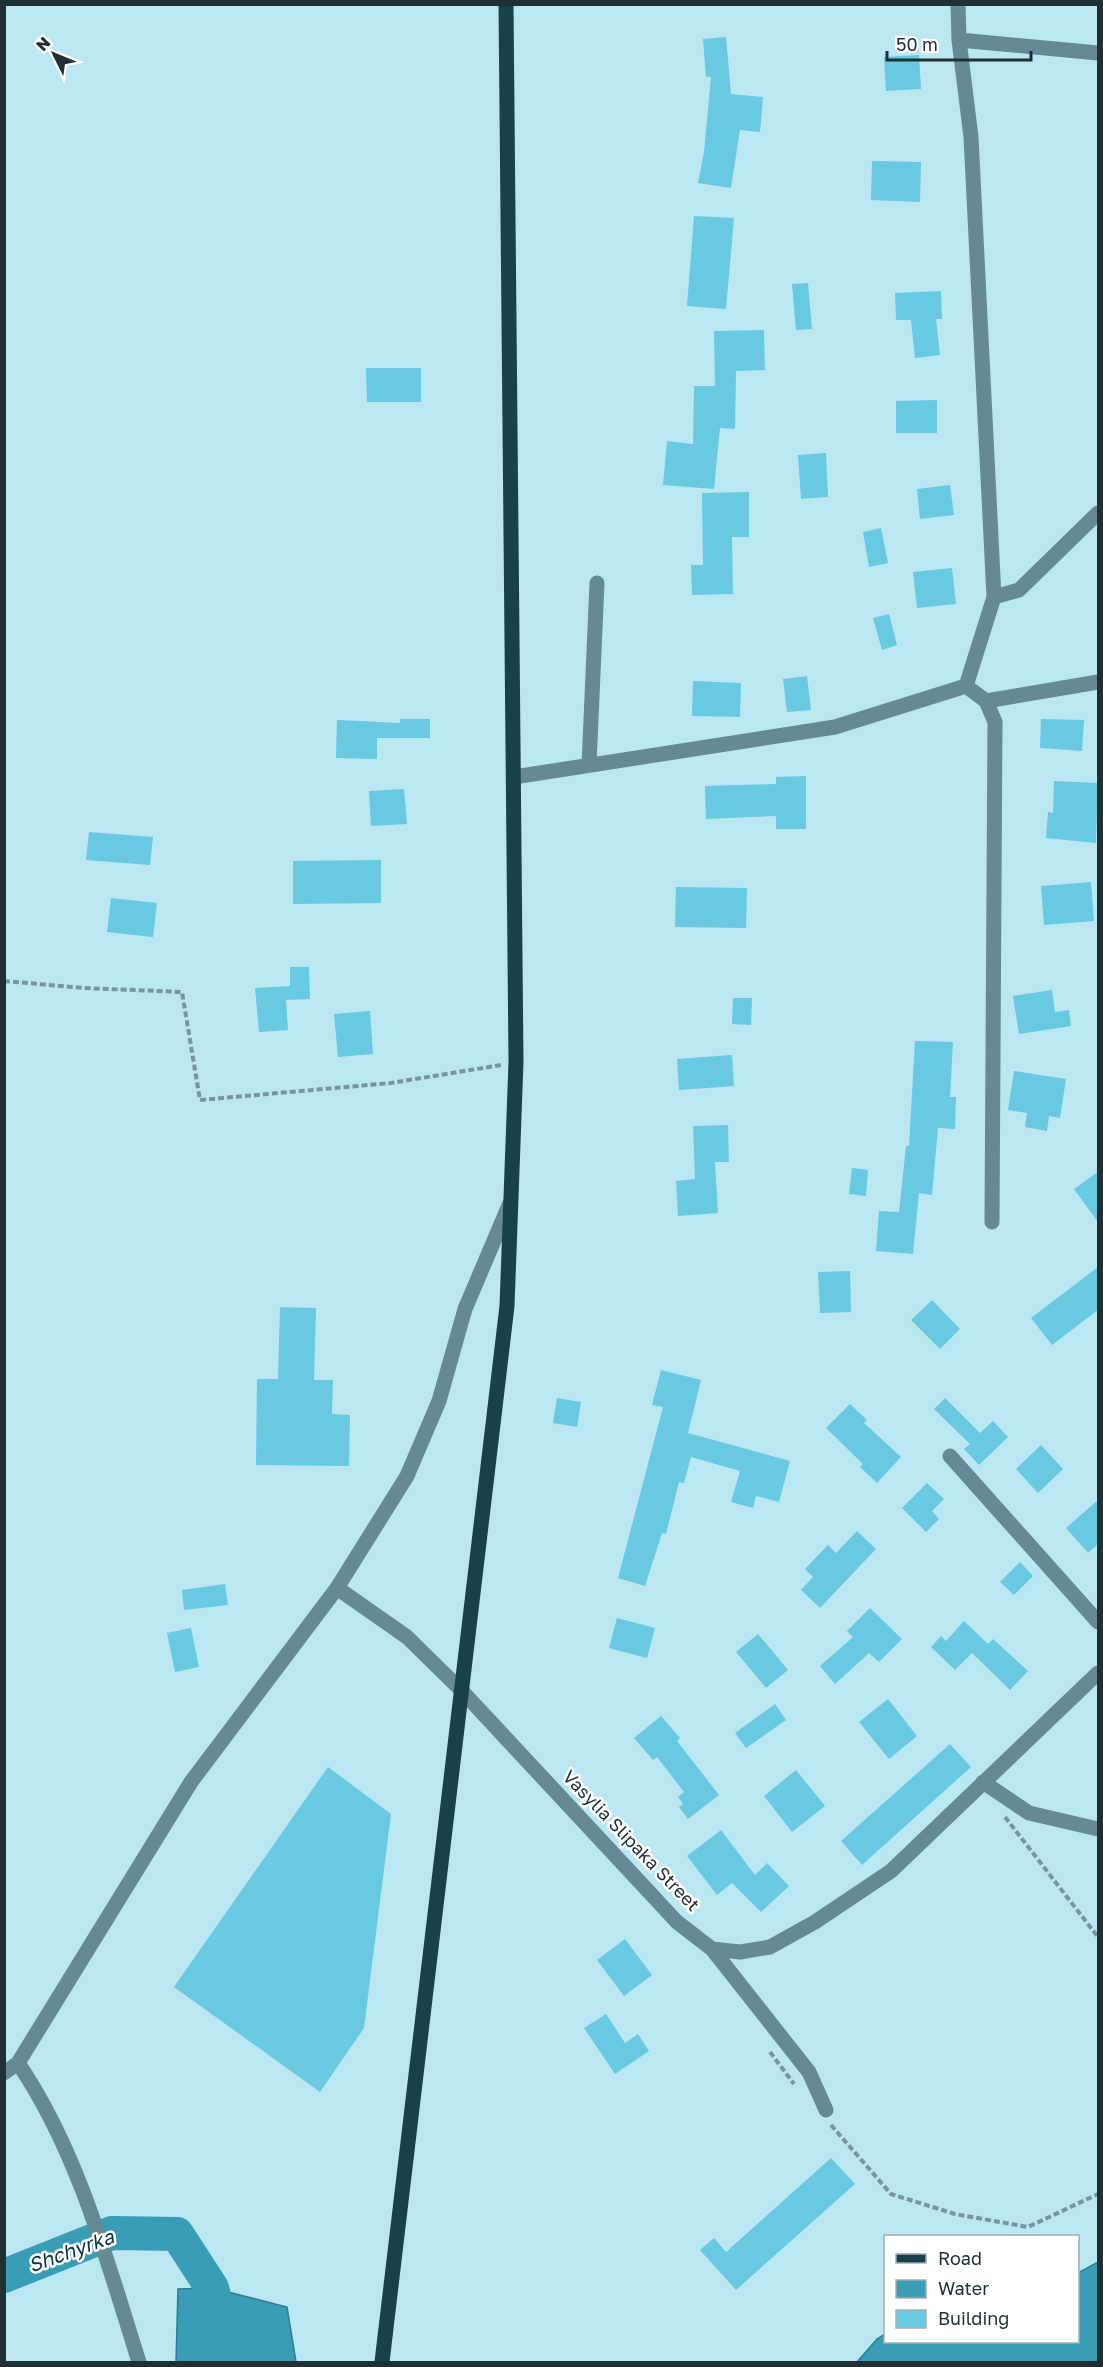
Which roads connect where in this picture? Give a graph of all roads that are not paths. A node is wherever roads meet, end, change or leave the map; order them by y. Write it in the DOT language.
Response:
graph roads {
  1 [pos="506,4"];
  2 [pos="958,4"];
  3 [pos="958,40"];
  4 [pos="1098,53"];
  5 [pos="1098,513"];
  6 [pos="597,583"];
  7 [pos="994,597"];
  8 [pos="1098,682"];
  9 [pos="966,686"];
  10 [pos="986,701"];
  11 [pos="589,765"];
  12 [pos="514,777"];
  13 [pos="512,1197"];
  14 [pos="992,1222"];
  15 [pos="950,1456"];
  16 [pos="337,1588"];
  17 [pos="1098,1622"];
  18 [pos="1098,1673"];
  19 [pos="461,1690"];
  20 [pos="983,1782"];
  21 [pos="1098,1829"];
  22 [pos="712,1949"];
  23 [pos="18,2063"];
  24 [pos="4,2073"];
  25 [pos="828,2117"];
  26 [pos="139,2362"];
  27 [pos="382,2362"];
  1 -- 12 [label="main road"];
  2 -- 3 [label="street"];
  3 -- 4 [label="street"];
  3 -- 7 [label="street"];
  5 -- 7 [label="street"];
  6 -- 11 [label="street"];
  7 -- 9 [label="street"];
  8 -- 10 [label="street"];
  9 -- 10 [label="street"];
  9 -- 11 [label="street"];
  10 -- 14 [label="street"];
  11 -- 12 [label="street"];
  12 -- 13 [label="main road"];
  13 -- 16 [label="street"];
  13 -- 19 [label="main road"];
  15 -- 17 [label="street"];
  16 -- 19 [label="street, Vasylia Slipaka Street"];
  16 -- 23 [label="street"];
  18 -- 20 [label="street"];
  19 -- 22 [label="street, Vasylia Slipaka Street"];
  19 -- 27 [label="main road"];
  20 -- 21 [label="street"];
  20 -- 22 [label="street"];
  22 -- 25 [label="street, Vasylia Slipaka Street"];
  23 -- 24 [label="street"];
  23 -- 26 [label="street"];
}
